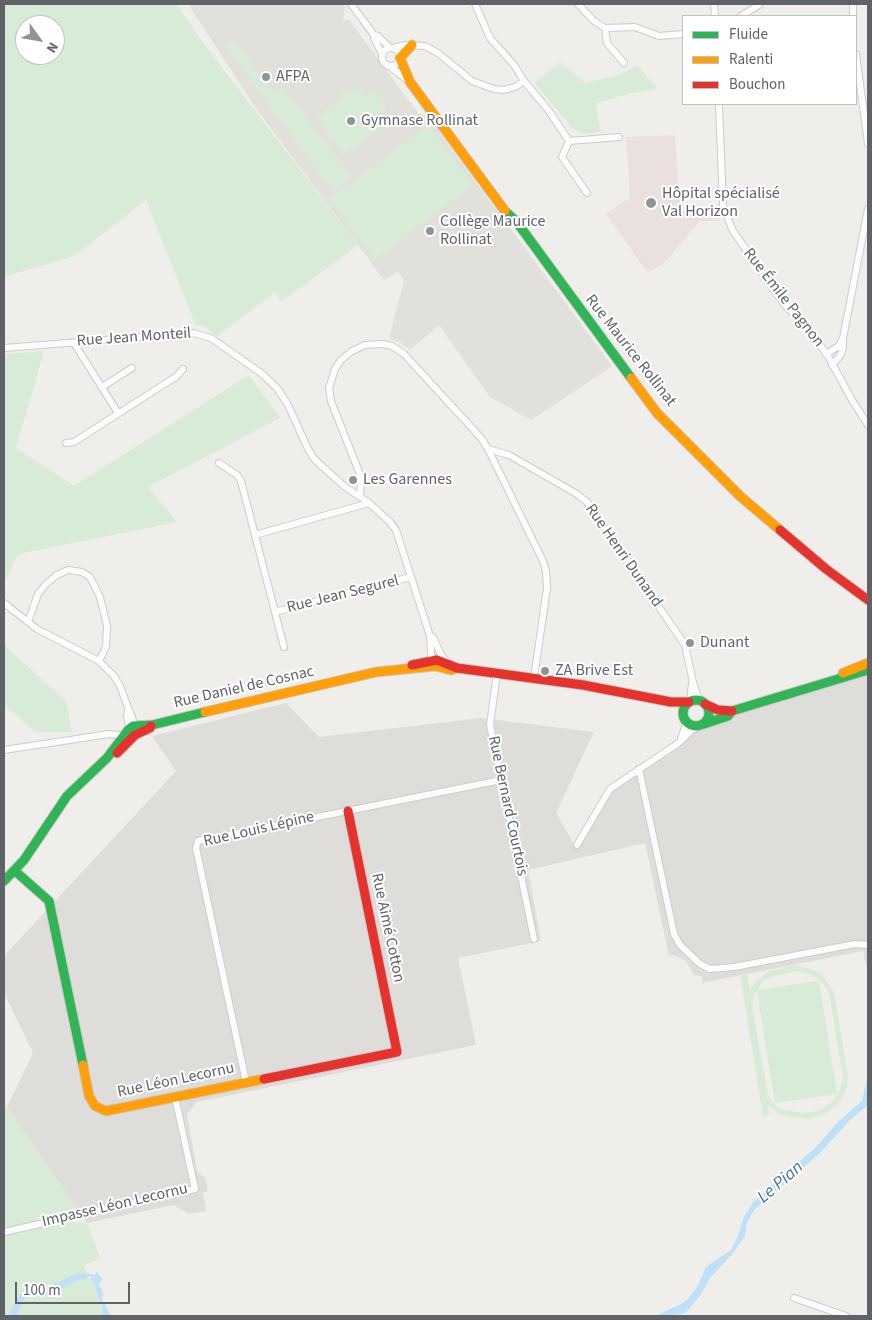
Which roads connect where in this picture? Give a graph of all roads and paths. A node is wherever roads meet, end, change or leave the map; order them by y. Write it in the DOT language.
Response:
graph roads {
  1 [pos="351,4"];
  2 [pos="475,4"];
  3 [pos="578,4"];
  4 [pos="759,5"];
  5 [pos="743,15"];
  6 [pos="605,28"];
  7 [pos="682,34"];
  8 [pos="374,35"];
  9 [pos="412,45"];
  10 [pos="391,48"];
  11 [pos="382,54"];
  12 [pos="400,58"];
  13 [pos="624,64"];
  14 [pos="389,66"];
  15 [pos="857,75"];
  16 [pos="524,81"];
  17 [pos="410,82"];
  18 [pos="718,105"];
  19 [pos="867,124"];
  20 [pos="619,137"];
  21 [pos="569,141"];
  22 [pos="868,144"];
  23 [pos="587,193"];
  24 [pos="868,209"];
  25 [pos="843,338"];
  26 [pos="74,343"];
  27 [pos="4,348"];
  28 [pos="826,354"];
  29 [pos="832,365"];
  30 [pos="132,368"];
  31 [pos="183,369"];
  32 [pos="102,387"];
  33 [pos="118,413"];
  34 [pos="868,425"];
  35 [pos="66,443"];
  36 [pos="488,449"];
  37 [pos="219,463"];
  38 [pos="360,497"];
  39 [pos="369,503"];
  40 [pos="255,535"];
  41 [pos="411,577"];
  42 [pos="868,600"];
  43 [pos="4,602"];
  44 [pos="274,612"];
  45 [pos="28,622"];
  46 [pos="430,636"];
  47 [pos="284,647"];
  48 [pos="100,662"];
  49 [pos="432,663"];
  50 [pos="868,665"];
  51 [pos="453,666"];
  52 [pos="868,670"];
  53 [pos="497,674"];
  54 [pos="854,674"];
  55 [pos="534,678"];
  56 [pos="693,682"];
  57 [pos="822,683"];
  58 [pos="671,702"];
  59 [pos="689,702"];
  60 [pos="704,703"];
  61 [pos="732,711"];
  62 [pos="684,718"];
  63 [pos="702,725"];
  64 [pos="130,733"];
  65 [pos="680,742"];
  66 [pos="4,750"];
  67 [pos="639,769"];
  68 [pos="501,780"];
  69 [pos="348,811"];
  70 [pos="577,845"];
  71 [pos="15,871"];
  72 [pos="4,881"];
  73 [pos="534,939"];
  74 [pos="868,945"];
  75 [pos="397,1052"];
  76 [pos="246,1082"];
  77 [pos="175,1097"];
  78 [pos="4,1232"];
  79 [pos="794,1298"];
  80 [pos="846,1316"];
  1 -- 8 [label="street"];
  2 -- 16 [label="street"];
  3 -- 6 [label="street"];
  4 -- 5 [label="street"];
  6 -- 7 [label="street"];
  6 -- 13 [label="street"];
  8 -- 10 [label="street"];
  8 -- 11 [label="street"];
  9 -- 10 [label="street"];
  9 -- 12 [label="street"];
  9 -- 16 [label="street"];
  10 -- 11 [label="street"];
  10 -- 12 [label="street"];
  11 -- 14 [label="street"];
  12 -- 14 [label="street"];
  12 -- 17 [label="street, Rue Maurice Rollinat"];
  14 -- 17 [label="street, Rue Maurice Rollinat"];
  15 -- 19 [label="street"];
  16 -- 21 [label="street"];
  17 -- 42 [label="street, Rue Maurice Rollinat"];
  18 -- 28 [label="street, Rue Émile Pagnon"];
  19 -- 22 [label="street"];
  20 -- 21 [label="street"];
  21 -- 23 [label="street"];
  24 -- 25 [label="street"];
  25 -- 28 [label="street"];
  25 -- 29 [label="street"];
  26 -- 27 [label="street, Rue Jean Monteil"];
  26 -- 32 [label="street"];
  26 -- 38 [label="street, Rue Jean Monteil"];
  28 -- 29 [label="street, Rue Émile Pagnon"];
  29 -- 34 [label="street, Rue Émile Pagnon"];
  30 -- 32 [label="street"];
  31 -- 33 [label="street"];
  32 -- 33 [label="street"];
  33 -- 35 [label="street"];
  36 -- 38 [label="street"];
  36 -- 55 [label="street"];
  36 -- 56 [label="street, Rue Henri Dunand"];
  37 -- 40 [label="street"];
  38 -- 39 [label="street, Rue Jean Monteil"];
  39 -- 40 [label="street"];
  39 -- 41 [label="street, Rue Jean Monteil"];
  40 -- 44 [label="street"];
  41 -- 44 [label="street, Rue Jean Segurel"];
  41 -- 46 [label="street, Rue Jean Monteil"];
  43 -- 45 [label="street"];
  44 -- 47 [label="street"];
  45 -- 48 [label="street"];
  45 -- 48 [label="street"];
  46 -- 49 [label="street, Rue Jean Monteil"];
  46 -- 51 [label="street, Rue Jean Monteil"];
  48 -- 64 [label="street"];
  49 -- 51 [label="street, Rue Daniel de Cosnac"];
  49 -- 64 [label="street, Rue Daniel de Cosnac"];
  50 -- 54 [label="street"];
  50 -- 57 [label="street"];
  51 -- 53 [label="street, Rue Daniel de Cosnac"];
  52 -- 54 [label="street"];
  53 -- 55 [label="street, Rue Daniel de Cosnac"];
  53 -- 68 [label="street, Rue Bernard Courtois"];
  54 -- 57 [label="street"];
  55 -- 58 [label="street, Rue Daniel de Cosnac"];
  56 -- 59 [label="street, Rue Henri Dunand"];
  56 -- 60 [label="street, Rue Henri Dunand"];
  57 -- 61 [label="street"];
  58 -- 59 [label="street, Rue Daniel de Cosnac"];
  58 -- 62 [label="street"];
  59 -- 60 [label="street"];
  59 -- 62 [label="street"];
  60 -- 61 [label="street"];
  60 -- 63 [label="street"];
  61 -- 63 [label="street"];
  62 -- 63 [label="street"];
  62 -- 65 [label="street"];
  63 -- 65 [label="street"];
  64 -- 66 [label="street"];
  64 -- 71 [label="street"];
  65 -- 67 [label="street"];
  67 -- 70 [label="street"];
  67 -- 74 [label="street"];
  68 -- 69 [label="street, Rue Louis Lépine"];
  68 -- 73 [label="street, Rue Bernard Courtois"];
  69 -- 75 [label="street, Rue Aimé Cotton"];
  69 -- 76 [label="street, Rue Louis Lépine"];
  71 -- 72 [label="street"];
  71 -- 77 [label="street, Rue Léon Lecornu"];
  75 -- 76 [label="street, Rue Léon Lecornu"];
  76 -- 77 [label="street, Rue Léon Lecornu"];
  77 -- 78 [label="street, Impasse Léon Lecornu"];
  79 -- 80 [label="street"];
}
